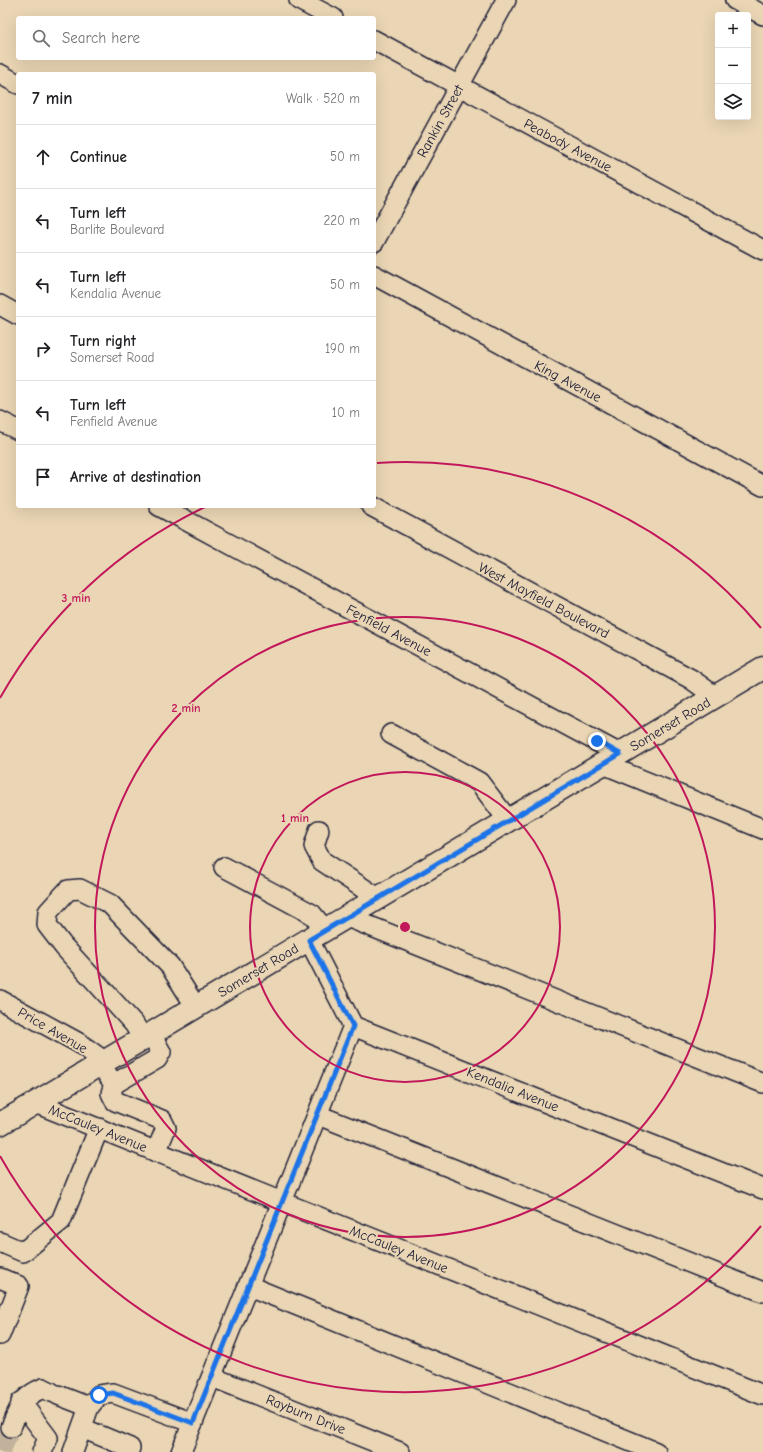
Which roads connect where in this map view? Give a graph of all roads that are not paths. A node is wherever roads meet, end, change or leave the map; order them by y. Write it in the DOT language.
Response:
graph roads {
  1 [pos="300,0"];
  2 [pos="506,0"];
  3 [pos="735,0"];
  4 [pos="763,15"];
  5 [pos="329,16"];
  6 [pos="376,41"];
  7 [pos="0,74"];
  8 [pos="16,83"];
  9 [pos="459,86"];
  10 [pos="376,238"];
  11 [pos="763,250"];
  12 [pos="376,276"];
  13 [pos="0,306"];
  14 [pos="16,314"];
  15 [pos="0,421"];
  16 [pos="16,429"];
  17 [pos="763,486"];
  18 [pos="163,508"];
  19 [pos="375,508"];
  20 [pos="763,668"];
  21 [pos="716,696"];
  22 [pos="391,734"];
  23 [pos="612,759"];
  24 [pos="508,820"];
  25 [pos="763,829"];
  26 [pos="319,830"];
  27 [pos="224,867"];
  28 [pos="378,898"];
  29 [pos="347,917"];
  30 [pos="317,935"];
  31 [pos="0,1000"];
  32 [pos="196,1007"];
  33 [pos="353,1026"];
  34 [pos="147,1036"];
  35 [pos="102,1062"];
  36 [pos="763,1082"];
  37 [pos="114,1084"];
  38 [pos="35,1103"];
  39 [pos="318,1115"];
  40 [pos="0,1124"];
  41 [pos="99,1128"];
  42 [pos="156,1152"];
  43 [pos="763,1189"];
  44 [pos="283,1202"];
  45 [pos="0,1242"];
  46 [pos="0,1278"];
  47 [pos="249,1286"];
  48 [pos="763,1292"];
  49 [pos="0,1335"];
  50 [pos="212,1377"];
  51 [pos="763,1395"];
  52 [pos="21,1402"];
  53 [pos="89,1407"];
  54 [pos="193,1423"];
  55 [pos="12,1427"];
  56 [pos="82,1428"];
  57 [pos="42,1452"];
  58 [pos="73,1452"];
  59 [pos="128,1452"];
  60 [pos="181,1452"];
  61 [pos="400,1452"];
  62 [pos="656,1452"];
  1 -- 5 [label="street"];
  2 -- 9 [label="street, Rankin Street"];
  3 -- 4 [label="street"];
  6 -- 9 [label="street, Peabody Avenue"];
  7 -- 8 [label="street"];
  9 -- 10 [label="street, Rankin Street"];
  9 -- 11 [label="street, Peabody Avenue"];
  12 -- 17 [label="street, King Avenue"];
  13 -- 14 [label="street"];
  15 -- 16 [label="street"];
  18 -- 23 [label="street, Fenfield Avenue"];
  19 -- 21 [label="street, West Mayfield Boulevard"];
  20 -- 21 [label="main road, Somerset Road"];
  21 -- 23 [label="main road, Somerset Road"];
  22 -- 24 [label="street"];
  23 -- 24 [label="main road, Somerset Road"];
  23 -- 25 [label="street"];
  24 -- 28 [label="main road, Somerset Road"];
  26 -- 28 [label="street"];
  27 -- 30 [label="street"];
  28 -- 29 [label="main road, Somerset Road"];
  29 -- 30 [label="main road, Somerset Road"];
  29 -- 36 [label="street"];
  30 -- 32 [label="main road, Somerset Road"];
  30 -- 33 [label="street"];
  31 -- 35 [label="street, Price Avenue"];
  32 -- 34 [label="main road, Somerset Road"];
  32 -- 34 [label="street"];
  33 -- 39 [label="street"];
  33 -- 43 [label="street, Kendalia Avenue"];
  34 -- 35 [label="main road, Somerset Road"];
  34 -- 37 [label="street"];
  35 -- 37 [label="street, Price Avenue"];
  35 -- 38 [label="main road, Somerset Road"];
  37 -- 42 [label="street"];
  38 -- 40 [label="main road, Somerset Road"];
  38 -- 41 [label="street, McCauley Avenue"];
  39 -- 44 [label="street"];
  39 -- 48 [label="street"];
  41 -- 42 [label="street, McCauley Avenue"];
  41 -- 45 [label="street"];
  42 -- 44 [label="street, McCauley Avenue"];
  44 -- 47 [label="street"];
  44 -- 51 [label="street, McCauley Avenue"];
  46 -- 49 [label="street"];
  47 -- 50 [label="street"];
  47 -- 62 [label="street"];
  50 -- 54 [label="street"];
  50 -- 61 [label="street, Rayburn Drive"];
  52 -- 53 [label="street"];
  52 -- 55 [label="street"];
  52 -- 57 [label="street"];
  53 -- 54 [label="street"];
  53 -- 56 [label="street"];
  54 -- 60 [label="street"];
  56 -- 58 [label="street"];
  56 -- 59 [label="street"];
}
